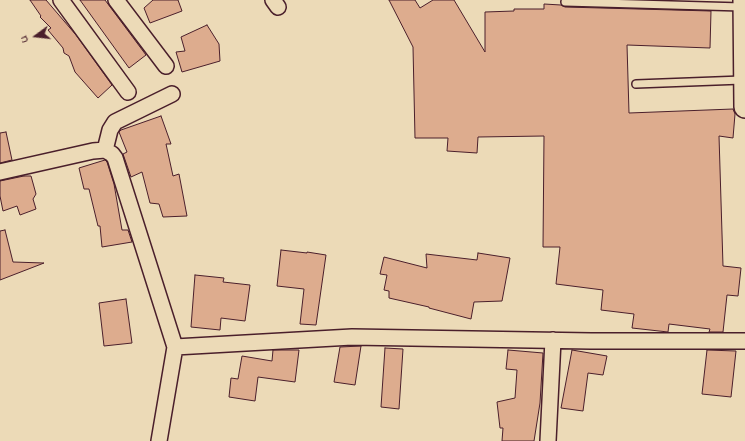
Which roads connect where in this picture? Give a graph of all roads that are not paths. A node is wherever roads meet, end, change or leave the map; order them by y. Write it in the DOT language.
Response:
graph roads {
  1 [pos="61,0"];
  2 [pos="116,0"];
  3 [pos="564,2"];
  4 [pos="744,4"];
  5 [pos="166,66"];
  6 [pos="745,80"];
  7 [pos="636,84"];
  8 [pos="128,92"];
  9 [pos="172,94"];
  10 [pos="745,107"];
  11 [pos="105,150"];
  12 [pos="0,172"];
  13 [pos="553,340"];
  14 [pos="745,341"];
  15 [pos="175,347"];
  16 [pos="159,441"];
  17 [pos="548,441"];
  1 -- 8 [label="street"];
  2 -- 5 [label="street"];
  3 -- 4 [label="lane"];
  4 -- 6 [label="main road"];
  6 -- 7 [label="lane"];
  6 -- 10 [label="main road"];
  9 -- 11 [label="street"];
  11 -- 12 [label="street"];
  11 -- 15 [label="street"];
  13 -- 14 [label="street"];
  13 -- 15 [label="street"];
  13 -- 17 [label="street"];
  15 -- 16 [label="street"];
}
